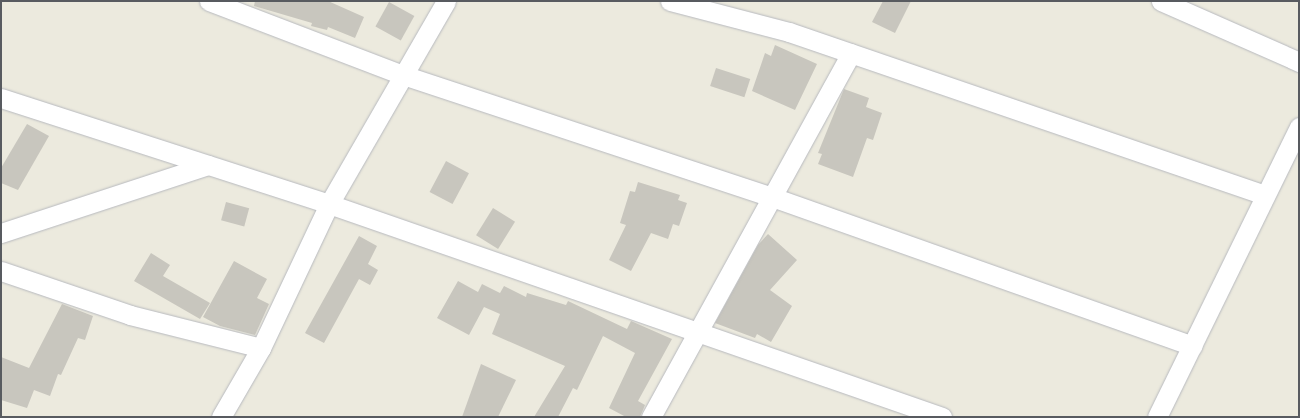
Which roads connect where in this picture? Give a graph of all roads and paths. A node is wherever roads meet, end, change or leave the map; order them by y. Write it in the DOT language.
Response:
graph roads {
  1 [pos="209,1"];
  2 [pos="446,1"];
  3 [pos="670,1"];
  4 [pos="1161,1"];
  5 [pos="850,53"];
  6 [pos="1299,62"];
  7 [pos="403,75"];
  8 [pos="1,98"];
  9 [pos="1299,127"];
  10 [pos="208,165"];
  11 [pos="1265,195"];
  12 [pos="772,197"];
  13 [pos="329,204"];
  14 [pos="1,233"];
  15 [pos="1,271"];
  16 [pos="697,332"];
  17 [pos="1192,346"];
  18 [pos="261,348"];
  19 [pos="221,417"];
  20 [pos="651,417"];
  21 [pos="942,417"];
  22 [pos="1157,417"];
  1 -- 7 [label="street"];
  2 -- 7 [label="street"];
  3 -- 5 [label="street"];
  4 -- 6 [label="street"];
  5 -- 11 [label="street"];
  5 -- 12 [label="street"];
  7 -- 12 [label="street"];
  7 -- 13 [label="street"];
  8 -- 10 [label="street"];
  9 -- 11 [label="street"];
  10 -- 13 [label="street"];
  10 -- 14 [label="street"];
  11 -- 17 [label="street"];
  12 -- 16 [label="street"];
  12 -- 17 [label="street"];
  13 -- 16 [label="street"];
  13 -- 18 [label="street"];
  15 -- 18 [label="street"];
  16 -- 20 [label="street"];
  16 -- 21 [label="street"];
  17 -- 22 [label="street"];
  18 -- 19 [label="street"];
}
